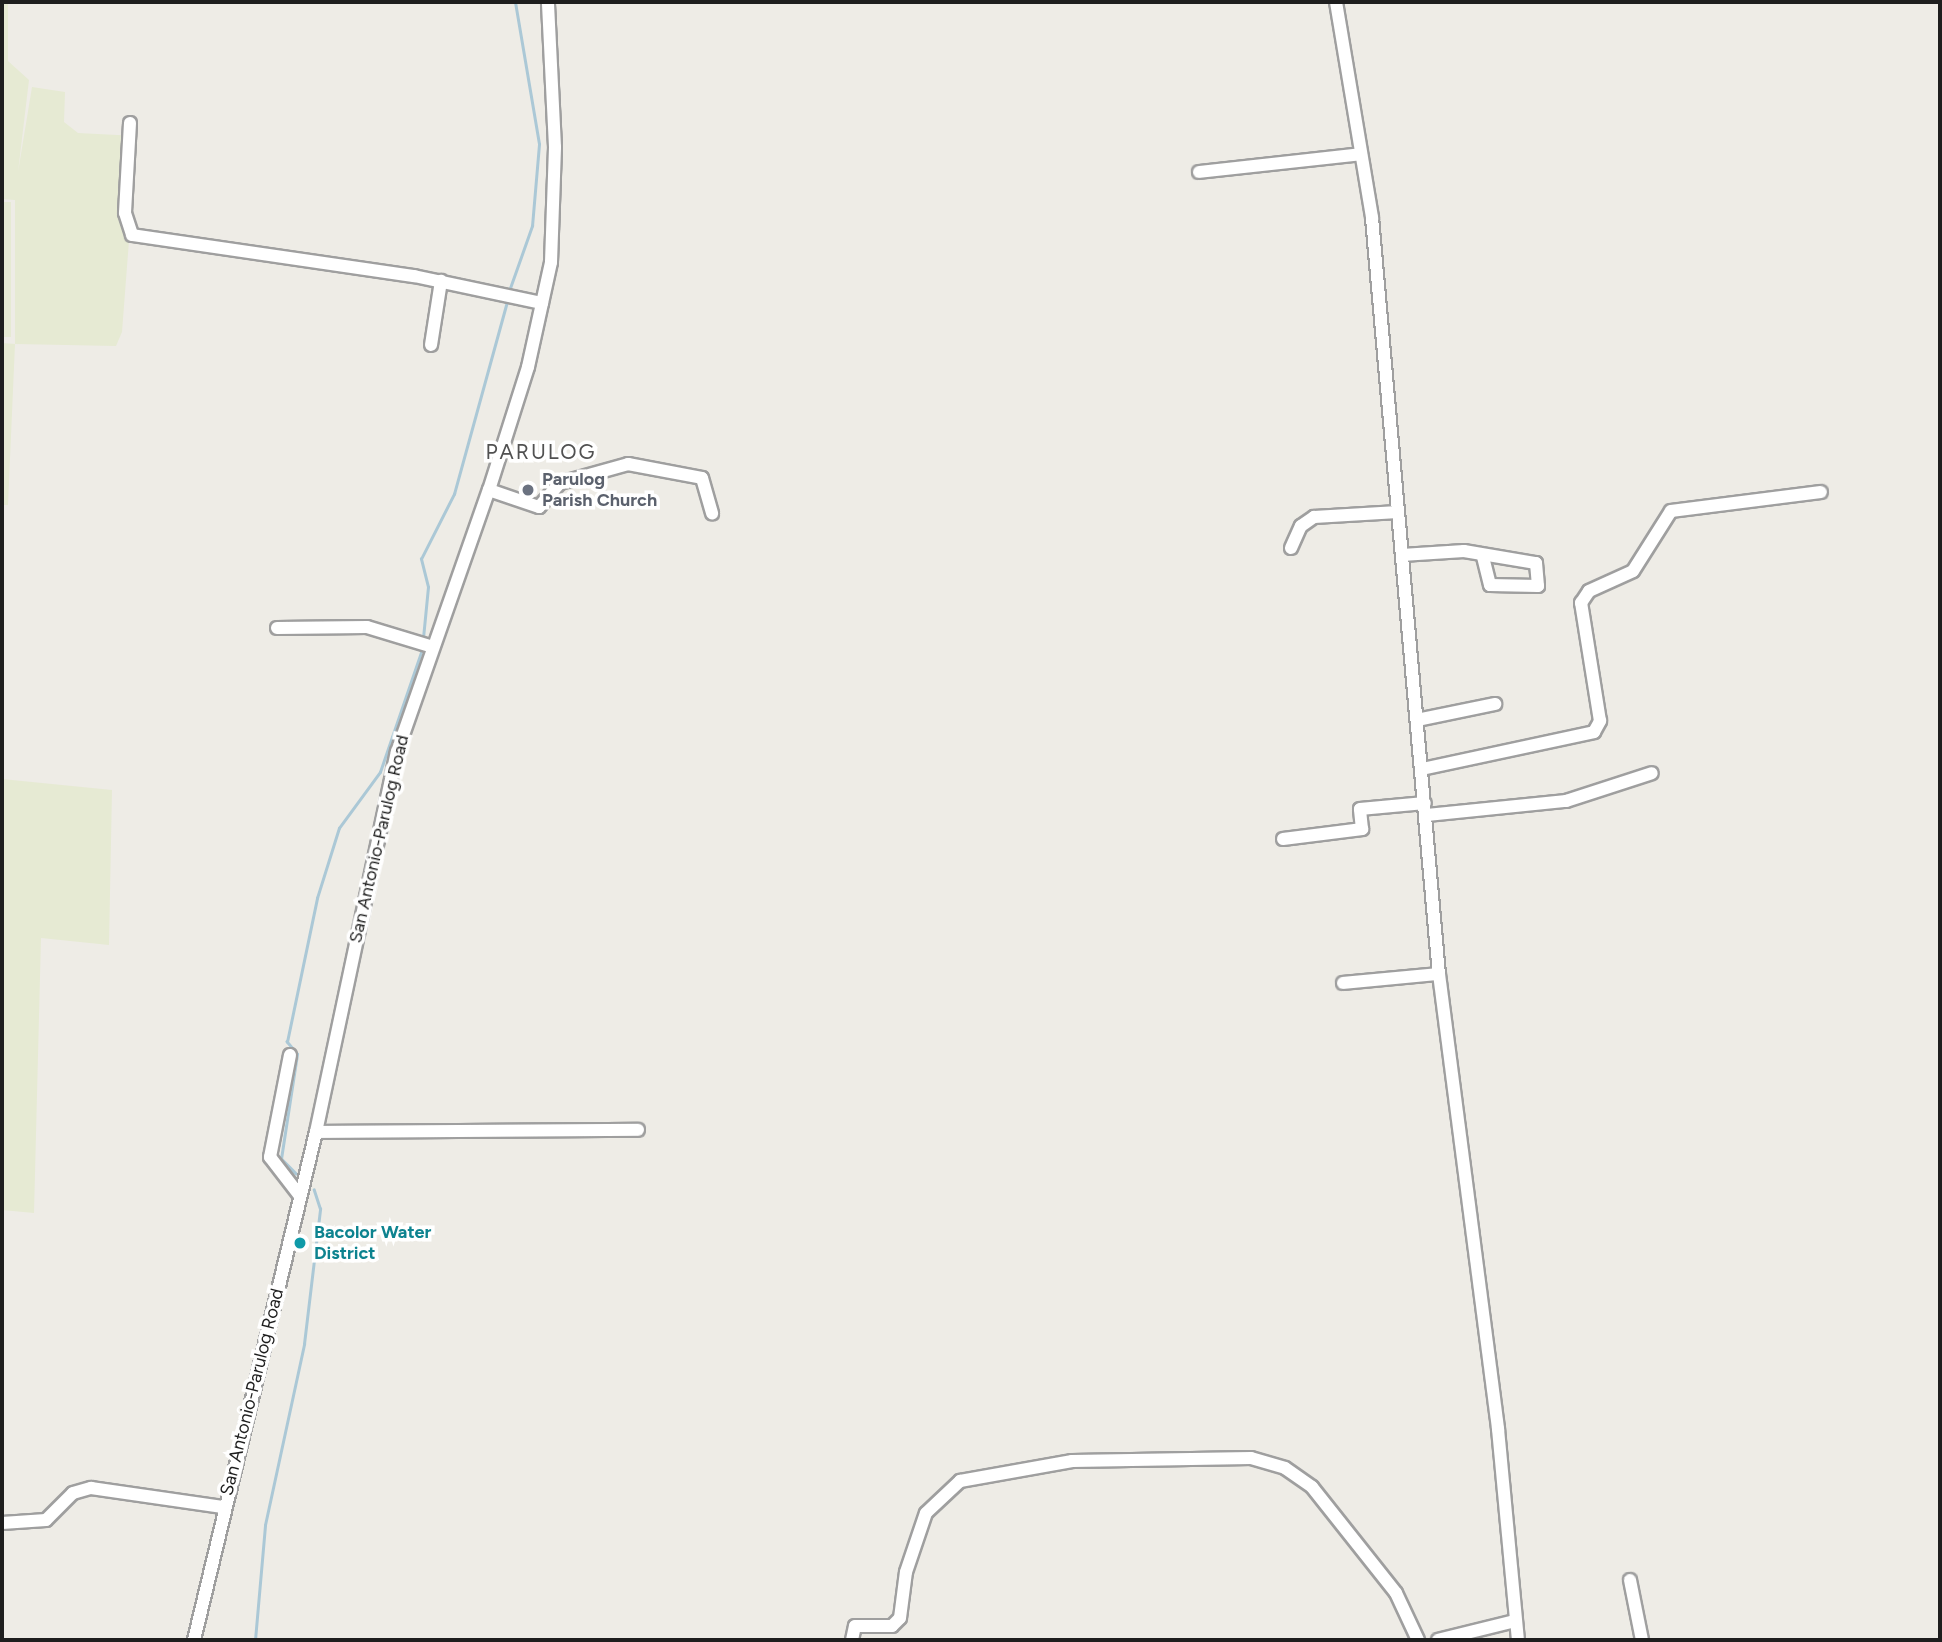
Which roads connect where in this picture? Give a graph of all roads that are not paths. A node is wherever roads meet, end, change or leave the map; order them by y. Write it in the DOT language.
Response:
graph roads {
  1 [pos="548,2"];
  2 [pos="1336,2"];
  3 [pos="130,123"];
  4 [pos="1361,154"];
  5 [pos="1199,172"];
  6 [pos="441,281"];
  7 [pos="542,303"];
  8 [pos="431,345"];
  9 [pos="489,490"];
  10 [pos="1821,492"];
  11 [pos="1398,512"];
  12 [pos="712,514"];
  13 [pos="1292,548"];
  14 [pos="1402,555"];
  15 [pos="1483,556"];
  16 [pos="277,628"];
  17 [pos="427,645"];
  18 [pos="1495,704"];
  19 [pos="1417,720"];
  20 [pos="1422,769"];
  21 [pos="1652,773"];
  22 [pos="1426,809"];
  23 [pos="1283,839"];
  24 [pos="1439,974"];
  25 [pos="1343,983"];
  26 [pos="289,1055"];
  27 [pos="638,1130"];
  28 [pos="316,1132"];
  29 [pos="300,1196"];
  30 [pos="223,1507"];
  31 [pos="2,1523"];
  32 [pos="1630,1580"];
  33 [pos="1516,1621"];
  34 [pos="194,1640"];
  35 [pos="852,1640"];
  36 [pos="1418,1640"];
  37 [pos="1438,1640"];
  38 [pos="1518,1640"];
  39 [pos="1642,1640"];
  1 -- 7 [label="street, San Antonio-Parulog Road"];
  2 -- 4 [label="street"];
  3 -- 6 [label="street"];
  4 -- 5 [label="street"];
  4 -- 11 [label="street"];
  6 -- 7 [label="street"];
  6 -- 8 [label="street"];
  7 -- 9 [label="street, San Antonio-Parulog Road"];
  9 -- 12 [label="street"];
  9 -- 17 [label="street, San Antonio-Parulog Road"];
  10 -- 20 [label="street"];
  11 -- 13 [label="street"];
  11 -- 14 [label="street"];
  14 -- 15 [label="street"];
  14 -- 19 [label="street"];
  15 -- 15 [label="street"];
  16 -- 17 [label="street"];
  17 -- 28 [label="street, San Antonio-Parulog Road"];
  18 -- 19 [label="street"];
  19 -- 20 [label="street"];
  20 -- 22 [label="street"];
  21 -- 22 [label="street"];
  22 -- 23 [label="street"];
  22 -- 24 [label="street"];
  24 -- 25 [label="street"];
  24 -- 33 [label="street"];
  26 -- 29 [label="street"];
  27 -- 28 [label="street"];
  28 -- 29 [label="street, San Antonio-Parulog Road"];
  29 -- 30 [label="street, San Antonio-Parulog Road"];
  30 -- 31 [label="street"];
  30 -- 34 [label="street, San Antonio-Parulog Road"];
  32 -- 39 [label="street"];
  33 -- 37 [label="street"];
  33 -- 38 [label="street"];
  35 -- 36 [label="street"];
}
